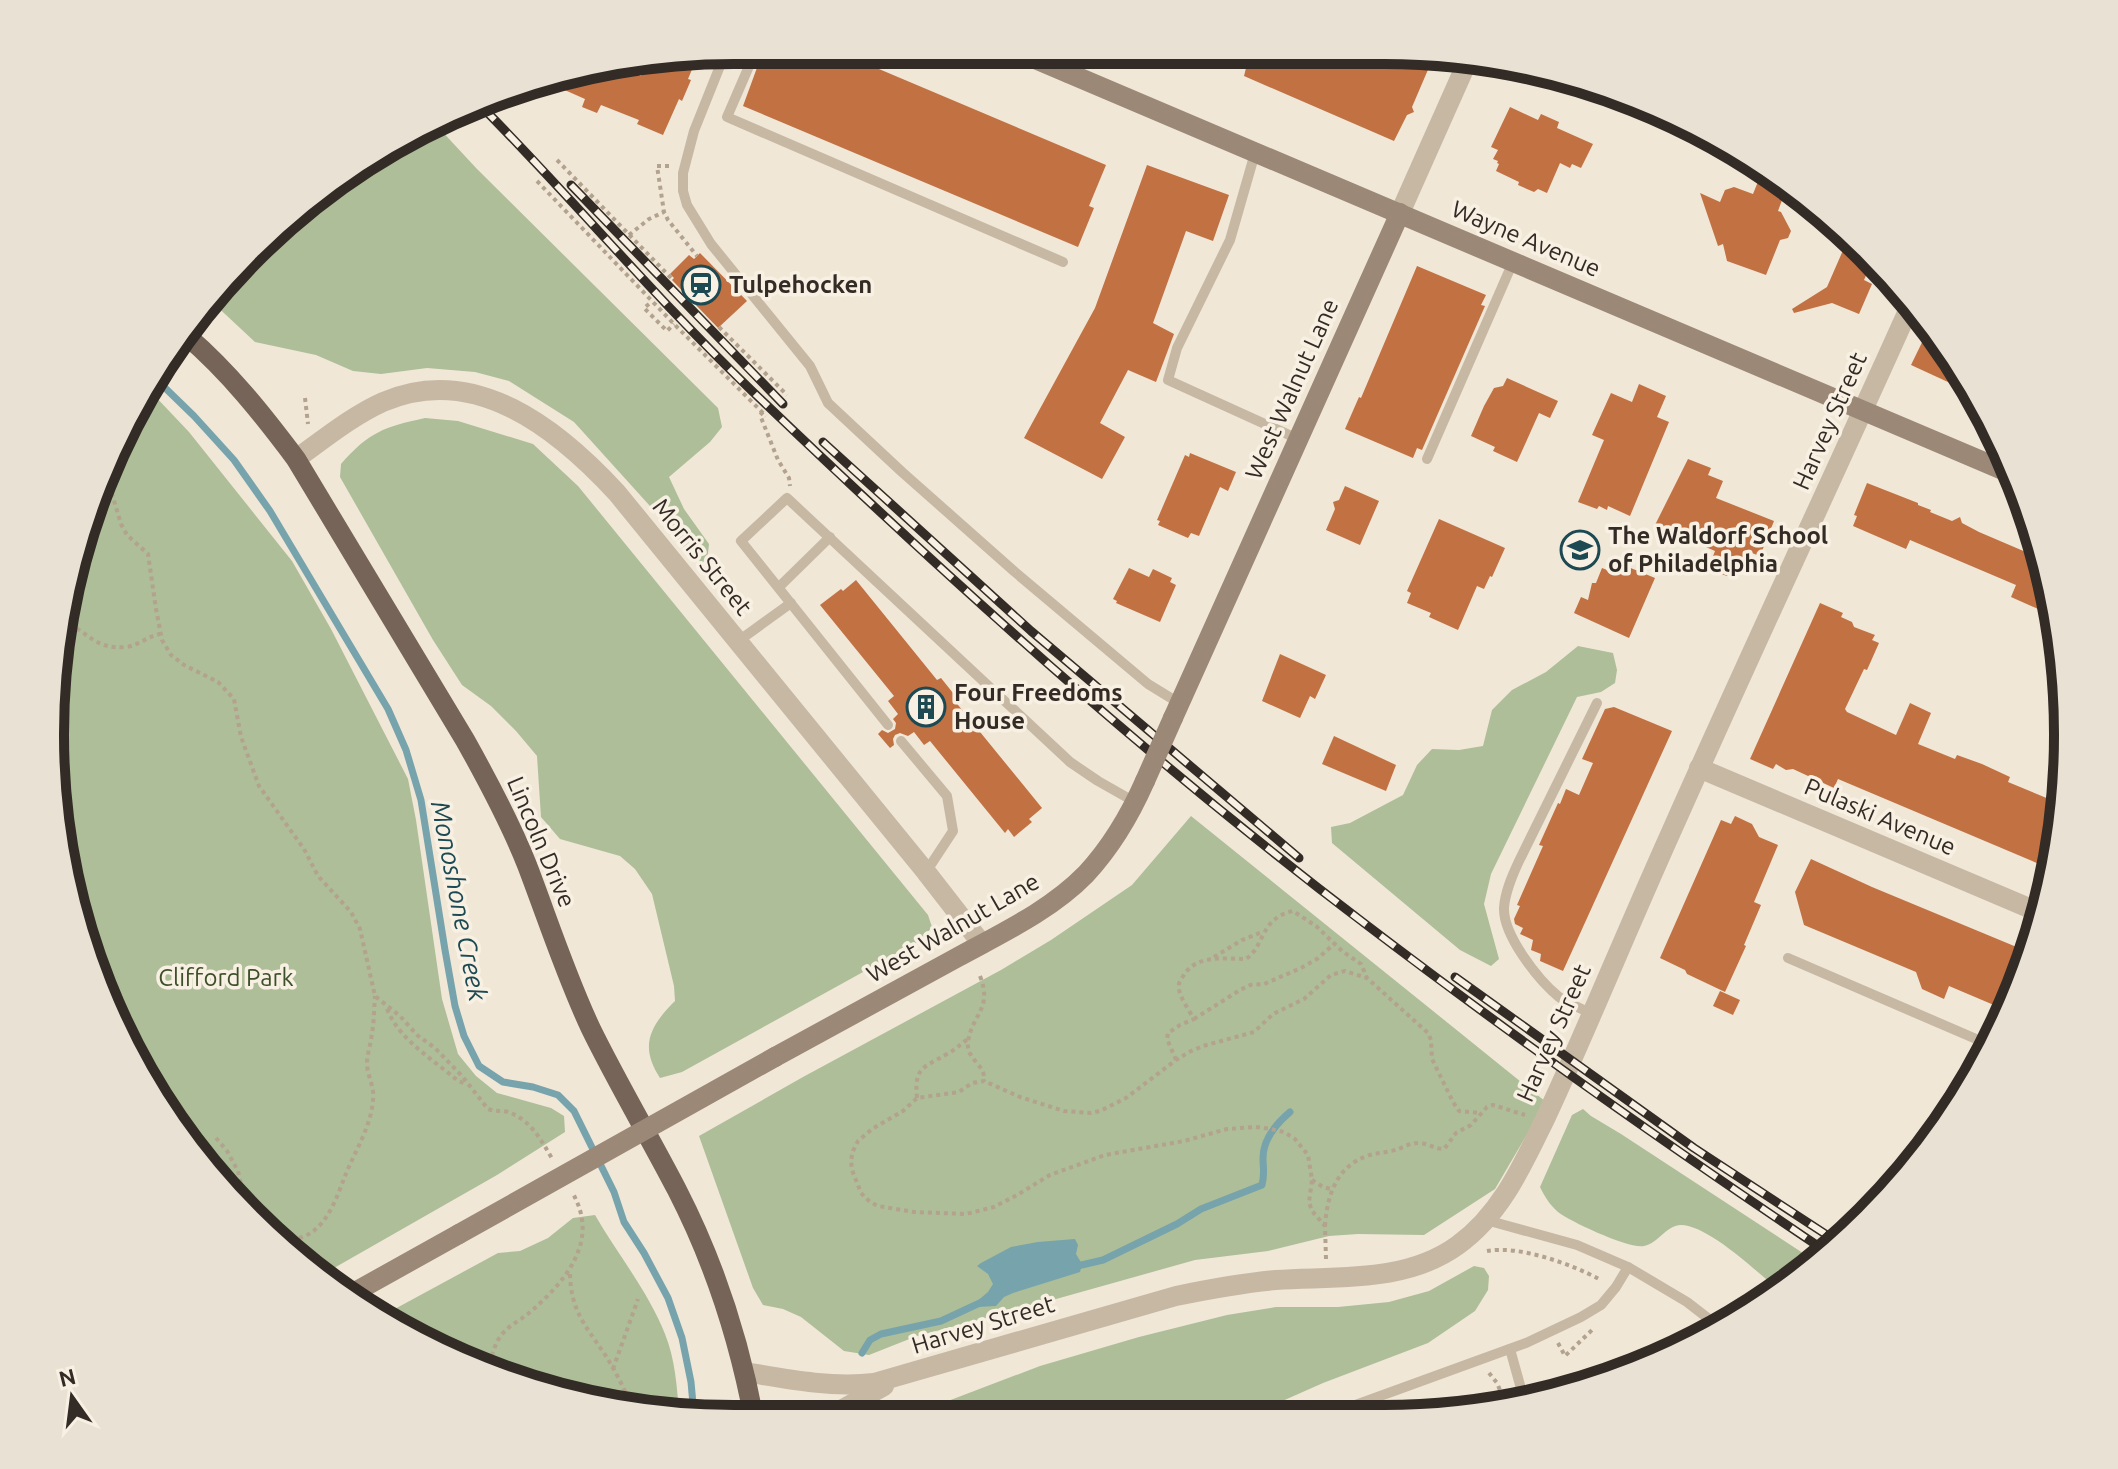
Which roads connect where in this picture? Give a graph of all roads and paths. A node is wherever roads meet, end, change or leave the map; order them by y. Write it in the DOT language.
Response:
graph roads {
  1 [pos="721,64"];
  2 [pos="750,64"];
  3 [pos="1047,64"];
  4 [pos="1072,64"];
  5 [pos="1464,69"];
  6 [pos="1068,73"];
  7 [pos="1255,153"];
  8 [pos="557,160"];
  9 [pos="657,166"];
  10 [pos="537,181"];
  11 [pos="664,212"];
  12 [pos="1400,213"];
  13 [pos="629,235"];
  14 [pos="697,256"];
  15 [pos="1063,262"];
  16 [pos="1513,262"];
  17 [pos="673,280"];
  18 [pos="649,304"];
  19 [pos="1906,315"];
  20 [pos="674,324"];
  21 [pos="719,327"];
  22 [pos="192,341"];
  23 [pos="787,395"];
  24 [pos="305,398"];
  25 [pos="1864,411"];
  26 [pos="308,427"];
  27 [pos="1298,439"];
  28 [pos="296,459"];
  29 [pos="1427,459"];
  30 [pos="1999,468"];
  31 [pos="110,492"];
  32 [pos="787,498"];
  33 [pos="830,537"];
  34 [pos="779,587"];
  35 [pos="791,603"];
  36 [pos="73,626"];
  37 [pos="160,634"];
  38 [pos="737,642"];
  39 [pos="1597,703"];
  40 [pos="1176,711"];
  41 [pos="888,725"];
  42 [pos="901,741"];
  43 [pos="1699,768"];
  44 [pos="1135,802"];
  45 [pos="926,872"];
  46 [pos="2031,909"];
  47 [pos="1263,932"];
  48 [pos="982,944"];
  49 [pos="1334,944"];
  50 [pos="1212,958"];
  51 [pos="1788,958"];
  52 [pos="980,976"];
  53 [pos="1367,978"];
  54 [pos="375,996"];
  55 [pos="387,1007"];
  56 [pos="1592,1014"];
  57 [pos="1194,1019"];
  58 [pos="969,1038"];
  59 [pos="1980,1041"];
  60 [pos="1176,1060"];
  61 [pos="984,1081"];
  62 [pos="469,1085"];
  63 [pos="917,1098"];
  64 [pos="1481,1113"];
  65 [pos="1525,1115"];
  66 [pos="216,1138"];
  67 [pos="559,1171"];
  68 [pos="1312,1180"];
  69 [pos="567,1184"];
  70 [pos="1332,1189"];
  71 [pos="242,1190"];
  72 [pos="1486,1220"];
  73 [pos="1325,1226"];
  74 [pos="292,1239"];
  75 [pos="1487,1251"];
  76 [pos="1628,1267"];
  77 [pos="570,1271"];
  78 [pos="1327,1277"];
  79 [pos="1599,1279"];
  80 [pos="359,1290"];
  81 [pos="638,1299"];
  82 [pos="1710,1320"];
  83 [pos="1510,1349"];
  84 [pos="491,1359"];
  85 [pos="613,1369"];
  86 [pos="745,1372"];
  87 [pos="903,1376"];
  88 [pos="1521,1390"];
  89 [pos="626,1396"];
  90 [pos="751,1405"];
  91 [pos="850,1405"];
  92 [pos="1356,1405"];
  1 -- 40 [label="lane"];
  2 -- 15 [label="lane"];
  3 -- 6 [label="street, Wayne Avenue"];
  4 -- 6 [label="street"];
  5 -- 12 [label="street, West Walnut Lane"];
  6 -- 7 [label="street, Wayne Avenue"];
  7 -- 12 [label="street, Wayne Avenue"];
  7 -- 27 [label="lane"];
  8 -- 13 [label="path"];
  9 -- 11 [label="path"];
  10 -- 20 [label="path"];
  11 -- 13 [label="path"];
  11 -- 14 [label="path"];
  12 -- 16 [label="street, Wayne Avenue"];
  12 -- 27 [label="street, West Walnut Lane"];
  13 -- 17 [label="path"];
  16 -- 25 [label="street, Wayne Avenue"];
  16 -- 29 [label="lane"];
  18 -- 20 [label="path"];
  19 -- 25 [label="street, Harvey Street"];
  20 -- 32 [label="path"];
  21 -- 23 [label="path"];
  22 -- 28 [label="main road, Lincoln Drive"];
  24 -- 26 [label="path"];
  25 -- 30 [label="street, Wayne Avenue"];
  25 -- 43 [label="street, Harvey Street"];
  27 -- 40 [label="street, West Walnut Lane"];
  28 -- 38 [label="street, Morris Street"];
  28 -- 86 [label="main road, Lincoln Drive"];
  31 -- 37 [label="path"];
  32 -- 33 [label="lane"];
  32 -- 34 [label="lane"];
  33 -- 34 [label="lane"];
  33 -- 44 [label="lane"];
  34 -- 35 [label="lane"];
  35 -- 38 [label="lane"];
  35 -- 41 [label="lane"];
  36 -- 37 [label="path"];
  37 -- 54 [label="path"];
  38 -- 45 [label="street, Morris Street"];
  39 -- 56 [label="lane"];
  40 -- 44 [label="street, West Walnut Lane, bridge"];
  42 -- 45 [label="lane"];
  43 -- 46 [label="street, Pulaski Avenue"];
  43 -- 56 [label="street, Harvey Street"];
  44 -- 48 [label="street, West Walnut Lane"];
  45 -- 48 [label="street, Morris Street"];
  47 -- 49 [label="path"];
  47 -- 50 [label="path"];
  47 -- 50 [label="path"];
  48 -- 80 [label="street, West Walnut Lane, bridge"];
  49 -- 53 [label="path"];
  49 -- 57 [label="path"];
  50 -- 57 [label="path"];
  51 -- 59 [label="lane"];
  52 -- 58 [label="path"];
  53 -- 60 [label="path"];
  53 -- 64 [label="path"];
  54 -- 55 [label="path"];
  54 -- 74 [label="path"];
  55 -- 62 [label="path"];
  55 -- 62 [label="path"];
  56 -- 72 [label="street, Harvey Street"];
  57 -- 60 [label="path"];
  58 -- 61 [label="path"];
  58 -- 63 [label="path"];
  60 -- 61 [label="path"];
  61 -- 63 [label="path"];
  62 -- 67 [label="path"];
  63 -- 68 [label="path"];
  64 -- 65 [label="path"];
  64 -- 70 [label="path"];
  66 -- 71 [label="path"];
  68 -- 70 [label="path"];
  68 -- 73 [label="path"];
  69 -- 77 [label="path"];
  70 -- 73 [label="path"];
  72 -- 76 [label="lane"];
  72 -- 78 [label="street, Harvey Street"];
  73 -- 78 [label="path"];
  75 -- 79 [label="path"];
  76 -- 82 [label="lane"];
  76 -- 83 [label="lane"];
  77 -- 84 [label="path"];
  77 -- 85 [label="path"];
  78 -- 87 [label="street, Harvey Street"];
  81 -- 85 [label="path"];
  83 -- 88 [label="lane"];
  83 -- 92 [label="lane"];
  85 -- 89 [label="path"];
  86 -- 87 [label="street, Harvey Street"];
  86 -- 90 [label="main road, Lincoln Drive"];
  87 -- 91 [label="street, Harvey Street"];
}
